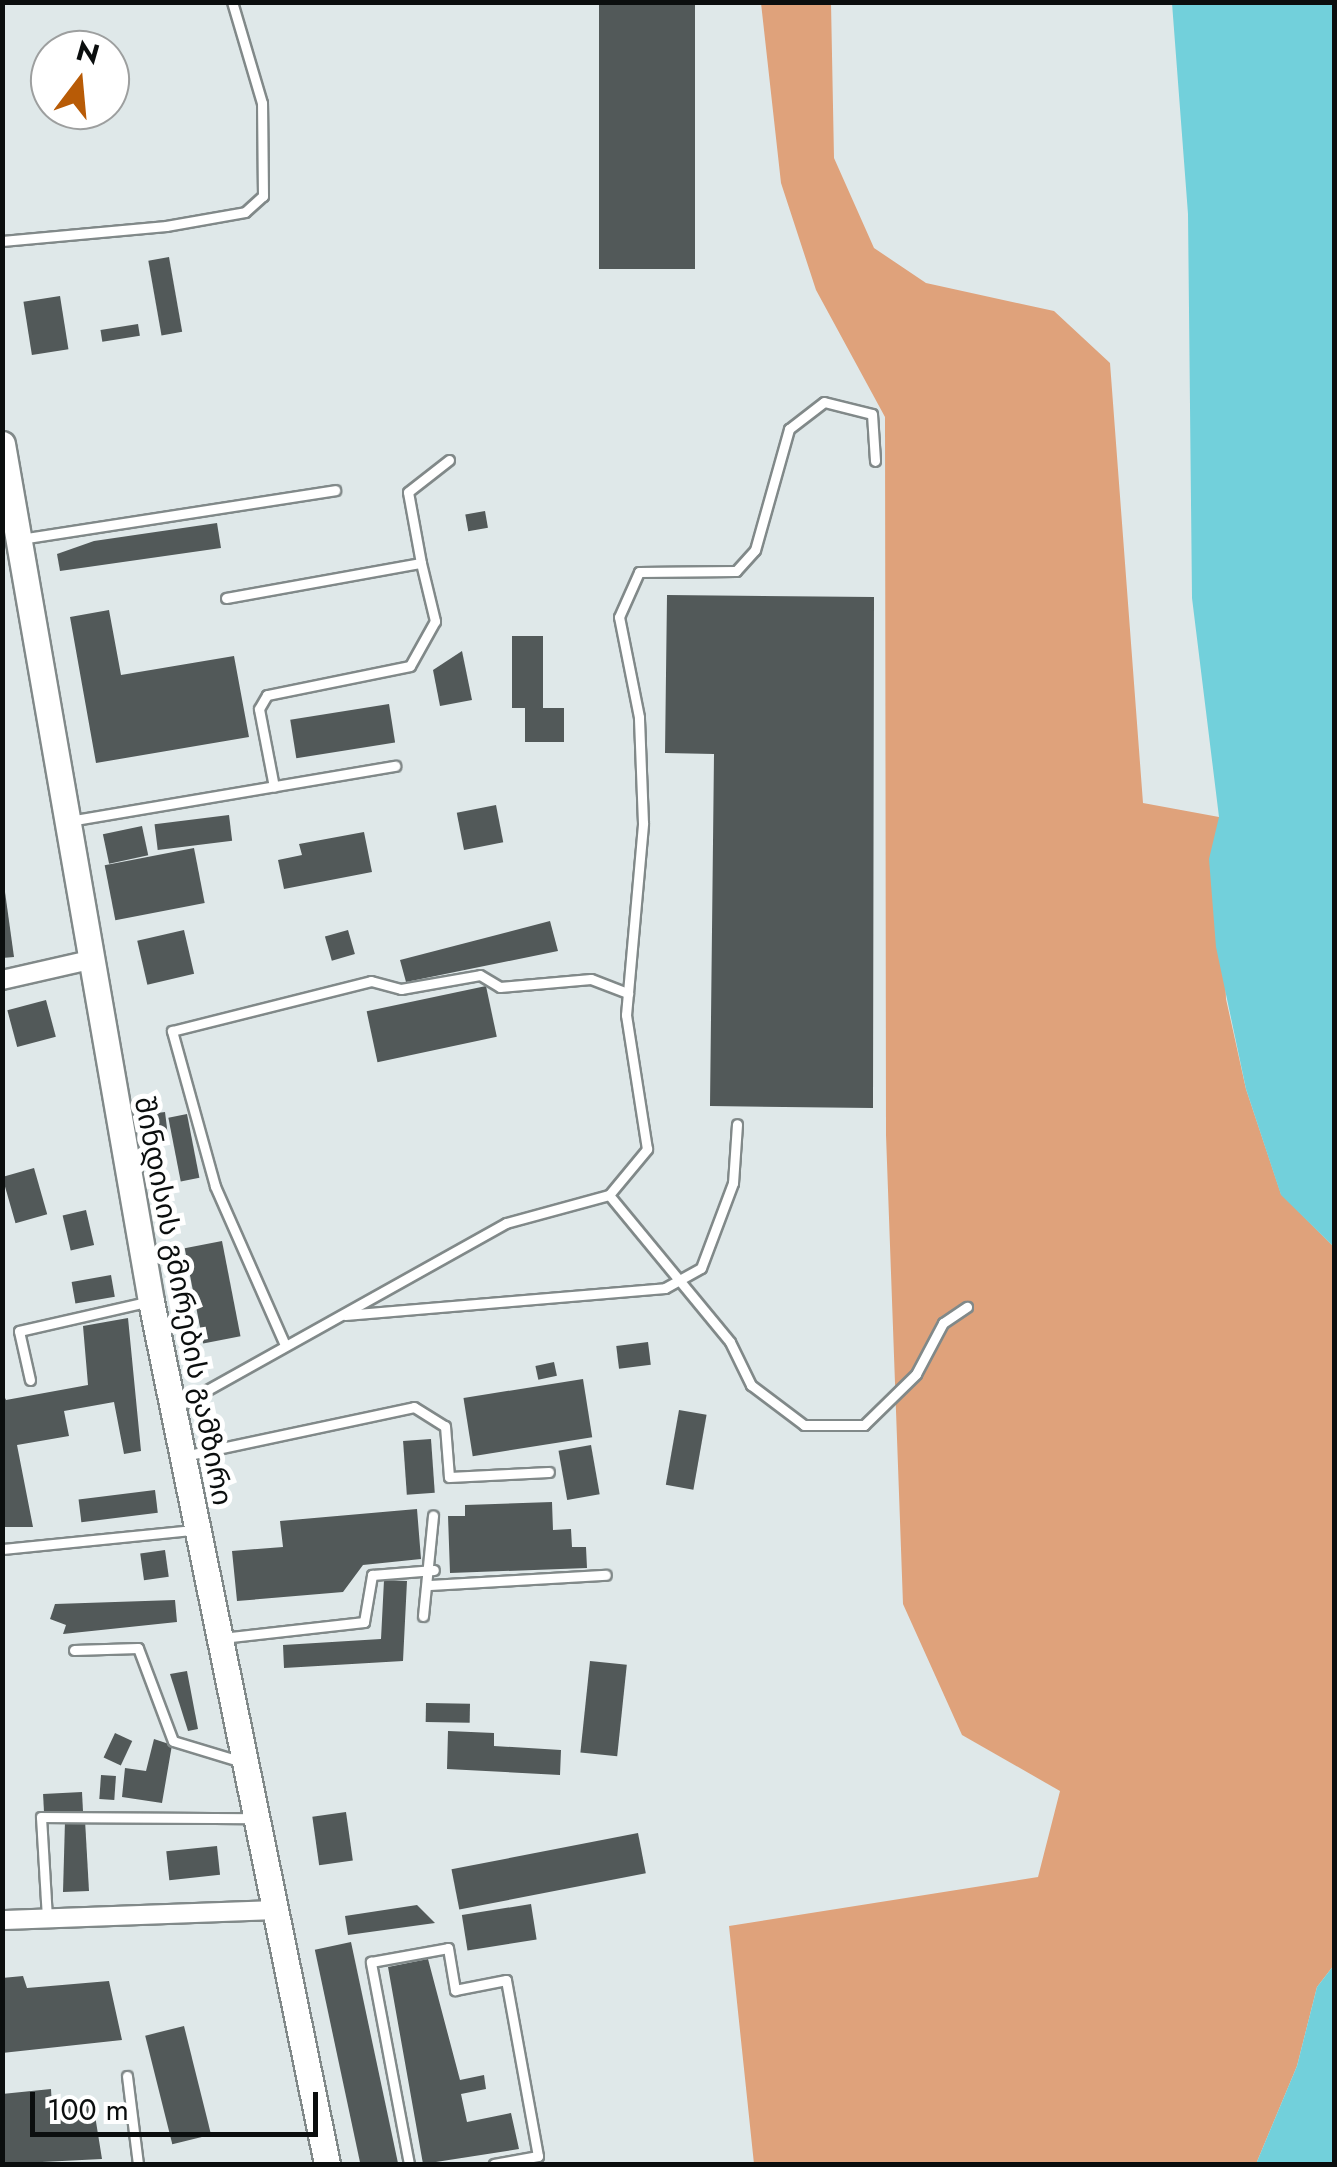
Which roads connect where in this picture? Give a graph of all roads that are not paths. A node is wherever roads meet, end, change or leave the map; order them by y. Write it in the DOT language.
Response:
graph roads {
  1 [pos="232,2"];
  2 [pos="2,241"];
  3 [pos="2,444"];
  4 [pos="449,460"];
  5 [pos="875,461"];
  6 [pos="335,490"];
  7 [pos="17,539"];
  8 [pos="422,563"];
  9 [pos="226,598"];
  10 [pos="395,766"];
  11 [pos="274,786"];
  12 [pos="66,822"];
  13 [pos="90,960"];
  14 [pos="2,980"];
  15 [pos="628,994"];
  16 [pos="737,1124"];
  17 [pos="609,1195"];
  18 [pos="680,1280"];
  19 [pos="152,1301"];
  20 [pos="967,1308"];
  21 [pos="338,1316"];
  22 [pos="286,1345"];
  23 [pos="30,1380"];
  24 [pos="172,1409"];
  25 [pos="181,1456"];
  26 [pos="550,1472"];
  27 [pos="433,1515"];
  28 [pos="195,1530"];
  29 [pos="2,1549"];
  30 [pos="434,1570"];
  31 [pos="606,1576"];
  32 [pos="430,1585"];
  33 [pos="423,1616"];
  34 [pos="219,1639"];
  35 [pos="74,1650"];
  36 [pos="244,1763"];
  37 [pos="256,1819"];
  38 [pos="274,1910"];
  39 [pos="46,1918"];
  40 [pos="2,1920"];
  41 [pos="126,2076"];
  42 [pos="138,2164"];
  43 [pos="321,2164"];
  44 [pos="409,2164"];
  45 [pos="494,2164"];
  1 -- 2 [label="lane"];
  3 -- 7 [label="main road, შინდისის გმირების გამზირი"];
  4 -- 8 [label="lane"];
  5 -- 15 [label="lane"];
  6 -- 7 [label="lane"];
  7 -- 12 [label="main road, შინდისის გმირების გამზირი"];
  8 -- 9 [label="lane"];
  8 -- 11 [label="lane"];
  10 -- 11 [label="lane"];
  11 -- 12 [label="lane"];
  12 -- 13 [label="main road, შინდისის გმირების გამზირი"];
  13 -- 14 [label="street"];
  13 -- 19 [label="main road, შინდისის გმირების გამზირი"];
  15 -- 17 [label="lane"];
  15 -- 22 [label="lane"];
  16 -- 18 [label="lane"];
  17 -- 18 [label="lane"];
  17 -- 21 [label="lane"];
  18 -- 20 [label="lane"];
  18 -- 21 [label="lane"];
  19 -- 23 [label="lane"];
  19 -- 24 [label="main road, შინდისის გმირების გამზირი"];
  21 -- 22 [label="lane"];
  22 -- 24 [label="lane"];
  24 -- 25 [label="main road, შინდისის გმირების გამზირი"];
  25 -- 26 [label="lane"];
  25 -- 28 [label="main road, შინდისის გმირების გამზირი"];
  27 -- 30 [label="lane"];
  28 -- 29 [label="lane"];
  28 -- 34 [label="main road, შინდისის გმირების გამზირი"];
  30 -- 32 [label="lane"];
  30 -- 34 [label="lane"];
  31 -- 32 [label="lane"];
  32 -- 33 [label="lane"];
  34 -- 36 [label="main road, შინდისის გმირების გამზირი"];
  35 -- 36 [label="lane"];
  36 -- 37 [label="main road, შინდისის გმირების გამზირი"];
  37 -- 38 [label="main road, შინდისის გმირების გამზირი"];
  37 -- 39 [label="lane"];
  38 -- 39 [label="street"];
  38 -- 43 [label="main road, შინდისის გმირების გამზირი"];
  39 -- 40 [label="street"];
  41 -- 42 [label="lane"];
  44 -- 45 [label="lane"];
}
